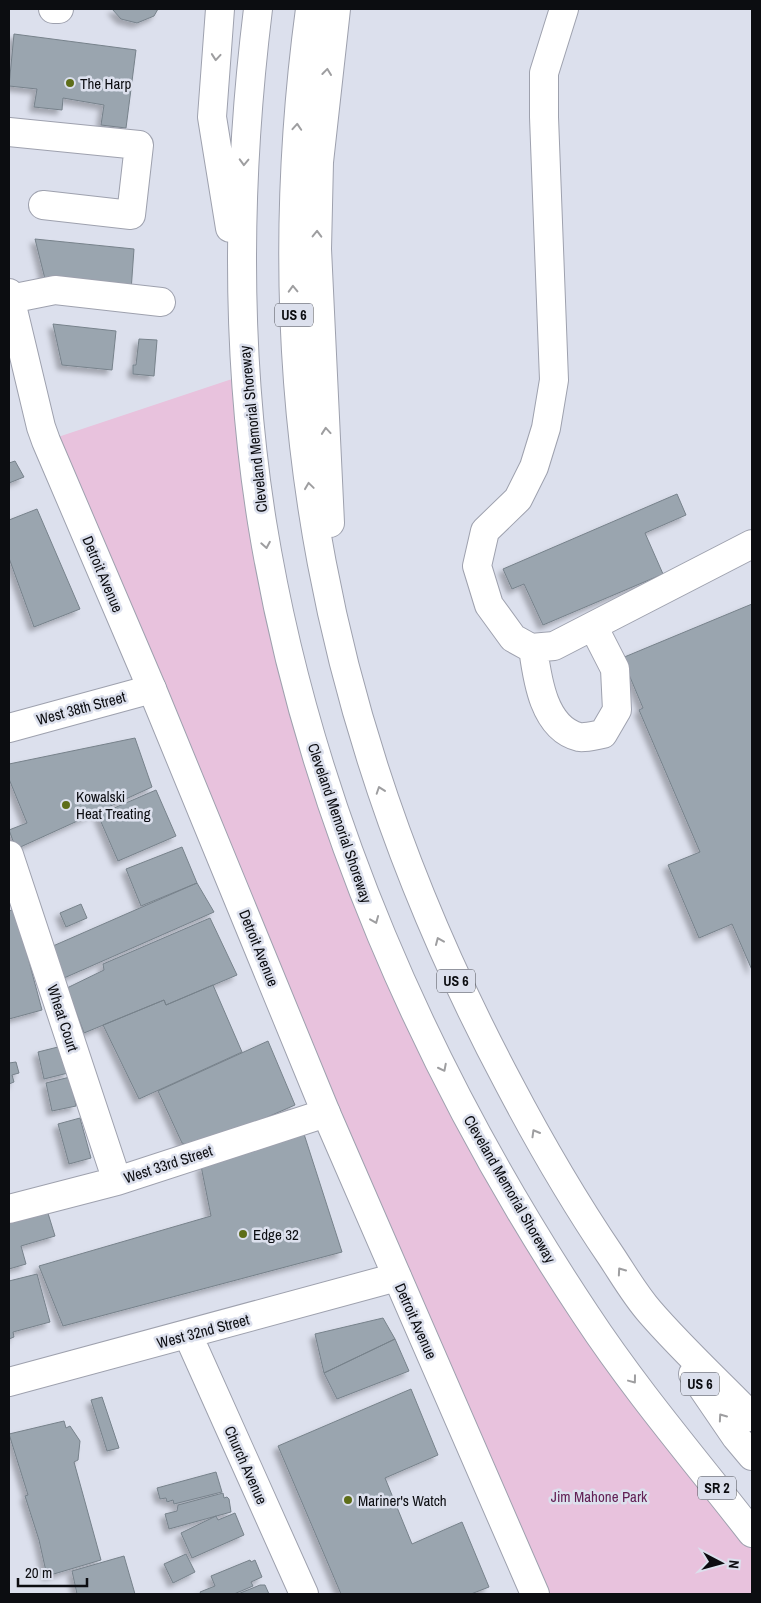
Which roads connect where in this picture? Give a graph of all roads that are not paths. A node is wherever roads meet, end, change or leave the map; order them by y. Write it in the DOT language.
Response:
graph roads {
  1 [pos="53,9"];
  2 [pos="59,9"];
  3 [pos="220,9"];
  4 [pos="258,9"];
  5 [pos="310,9"];
  6 [pos="336,9"];
  7 [pos="564,9"];
  8 [pos="9,132"];
  9 [pos="43,205"];
  10 [pos="9,296"];
  11 [pos="161,302"];
  12 [pos="243,305"];
  13 [pos="752,544"];
  14 [pos="333,620"];
  15 [pos="594,626"];
  16 [pos="533,648"];
  17 [pos="152,689"];
  18 [pos="9,728"];
  19 [pos="9,855"];
  20 [pos="326,1113"];
  21 [pos="117,1181"];
  22 [pos="9,1209"];
  23 [pos="397,1277"];
  24 [pos="649,1311"];
  25 [pos="188,1335"];
  26 [pos="9,1382"];
  27 [pos="752,1416"];
  28 [pos="681,1443"];
  29 [pos="752,1456"];
  30 [pos="752,1500"];
  31 [pos="752,1533"];
  32 [pos="304,1594"];
  33 [pos="535,1594"];
  1 -- 2 [label="main road"];
  3 -- 12 [label="main road, one-way"];
  4 -- 12 [label="main road, Cleveland Memorial Shoreway, one-way"];
  14 -- 5 [label="main road, US 6, one-way"];
  14 -- 6 [label="main road, one-way"];
  7 -- 16 [label="main road"];
  8 -- 9 [label="main road"];
  10 -- 11 [label="main road"];
  10 -- 17 [label="main road, Detroit Avenue"];
  12 -- 28 [label="main road, Cleveland Memorial Shoreway, one-way"];
  13 -- 15 [label="main road"];
  24 -- 14 [label="main road, US 6, one-way"];
  15 -- 16 [label="main road"];
  15 -- 16 [label="main road"];
  17 -- 18 [label="main road, West 38th Street"];
  17 -- 20 [label="main road, Detroit Avenue"];
  19 -- 21 [label="main road, Wheat Court"];
  20 -- 21 [label="main road, West 33rd Street"];
  20 -- 23 [label="main road, Detroit Avenue"];
  21 -- 22 [label="main road, West 33rd Street"];
  23 -- 25 [label="main road, West 32nd Street"];
  23 -- 33 [label="main road, Detroit Avenue"];
  24 -- 27 [label="main road"];
  29 -- 24 [label="main road, US 6, one-way"];
  25 -- 26 [label="main road, West 32nd Street"];
  25 -- 32 [label="main road, Church Avenue"];
  28 -- 30 [label="main road"];
  28 -- 31 [label="main road, Cleveland Memorial Shoreway / SR 2"];
}
